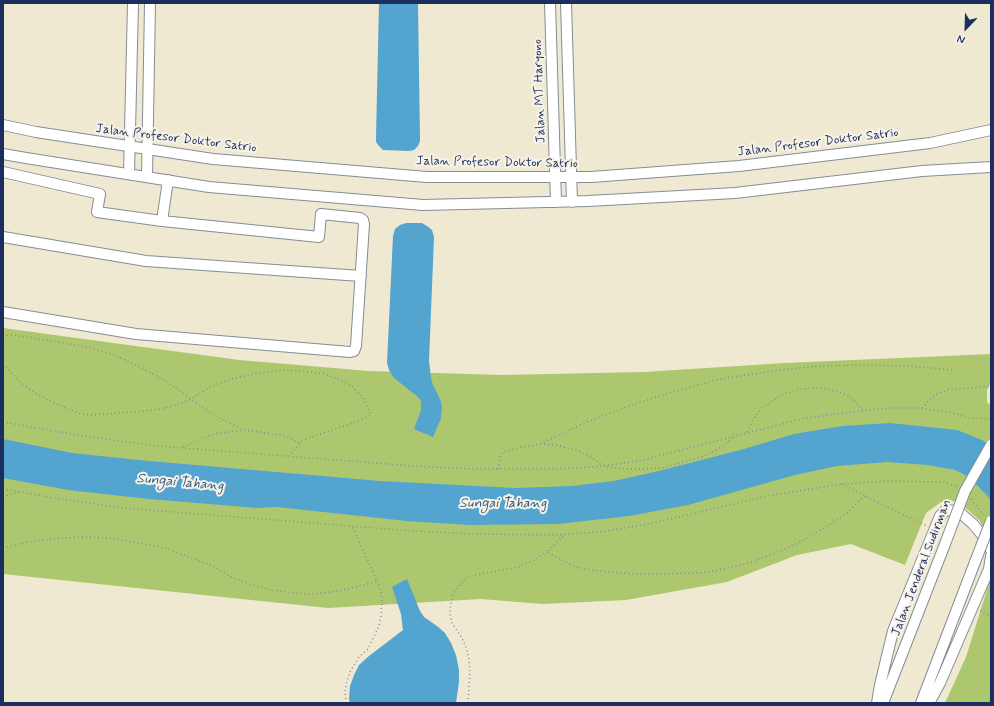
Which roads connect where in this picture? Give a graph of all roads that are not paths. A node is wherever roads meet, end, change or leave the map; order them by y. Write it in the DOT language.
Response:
graph roads {
  1 [pos="133,3"];
  2 [pos="150,3"];
  3 [pos="550,3"];
  4 [pos="566,3"];
  5 [pos="3,125"];
  6 [pos="991,130"];
  7 [pos="130,147"];
  8 [pos="148,149"];
  9 [pos="3,154"];
  10 [pos="991,167"];
  11 [pos="3,172"];
  12 [pos="129,174"];
  13 [pos="147,177"];
  14 [pos="555,177"];
  15 [pos="571,177"];
  16 [pos="168,180"];
  17 [pos="361,199"];
  18 [pos="556,202"];
  19 [pos="572,202"];
  20 [pos="360,218"];
  21 [pos="162,221"];
  22 [pos="3,237"];
  23 [pos="360,276"];
  24 [pos="3,312"];
  25 [pos="991,445"];
  26 [pos="989,520"];
  27 [pos="991,550"];
  28 [pos="991,556"];
  29 [pos="877,703"];
  30 [pos="883,703"];
  31 [pos="921,703"];
  32 [pos="929,703"];
  1 -- 7 [label="street"];
  2 -- 8 [label="street"];
  3 -- 14 [label="street, Jalan MT Haryono"];
  4 -- 15 [label="street"];
  5 -- 7 [label="street, Jalan Profesor Doktor Satrio"];
  6 -- 15 [label="street, Jalan Profesor Doktor Satrio"];
  7 -- 8 [label="street, Jalan Profesor Doktor Satrio"];
  7 -- 12 [label="street"];
  8 -- 13 [label="street"];
  8 -- 14 [label="street, Jalan Profesor Doktor Satrio"];
  9 -- 12 [label="street"];
  10 -- 19 [label="street"];
  11 -- 21 [label="street"];
  12 -- 13 [label="street"];
  13 -- 16 [label="street"];
  14 -- 15 [label="street, Jalan Profesor Doktor Satrio"];
  14 -- 18 [label="street, Jalan MT Haryono"];
  15 -- 19 [label="street"];
  16 -- 17 [label="street"];
  16 -- 21 [label="street"];
  17 -- 18 [label="street"];
  17 -- 20 [label="street"];
  18 -- 19 [label="street"];
  20 -- 21 [label="street"];
  20 -- 23 [label="street"];
  22 -- 23 [label="street"];
  23 -- 24 [label="street"];
  25 -- 30 [label="street, Jalan Jenderal Sudirman, bridge"];
  26 -- 31 [label="street, bridge"];
  27 -- 29 [label="street"];
  28 -- 32 [label="street"];
}
